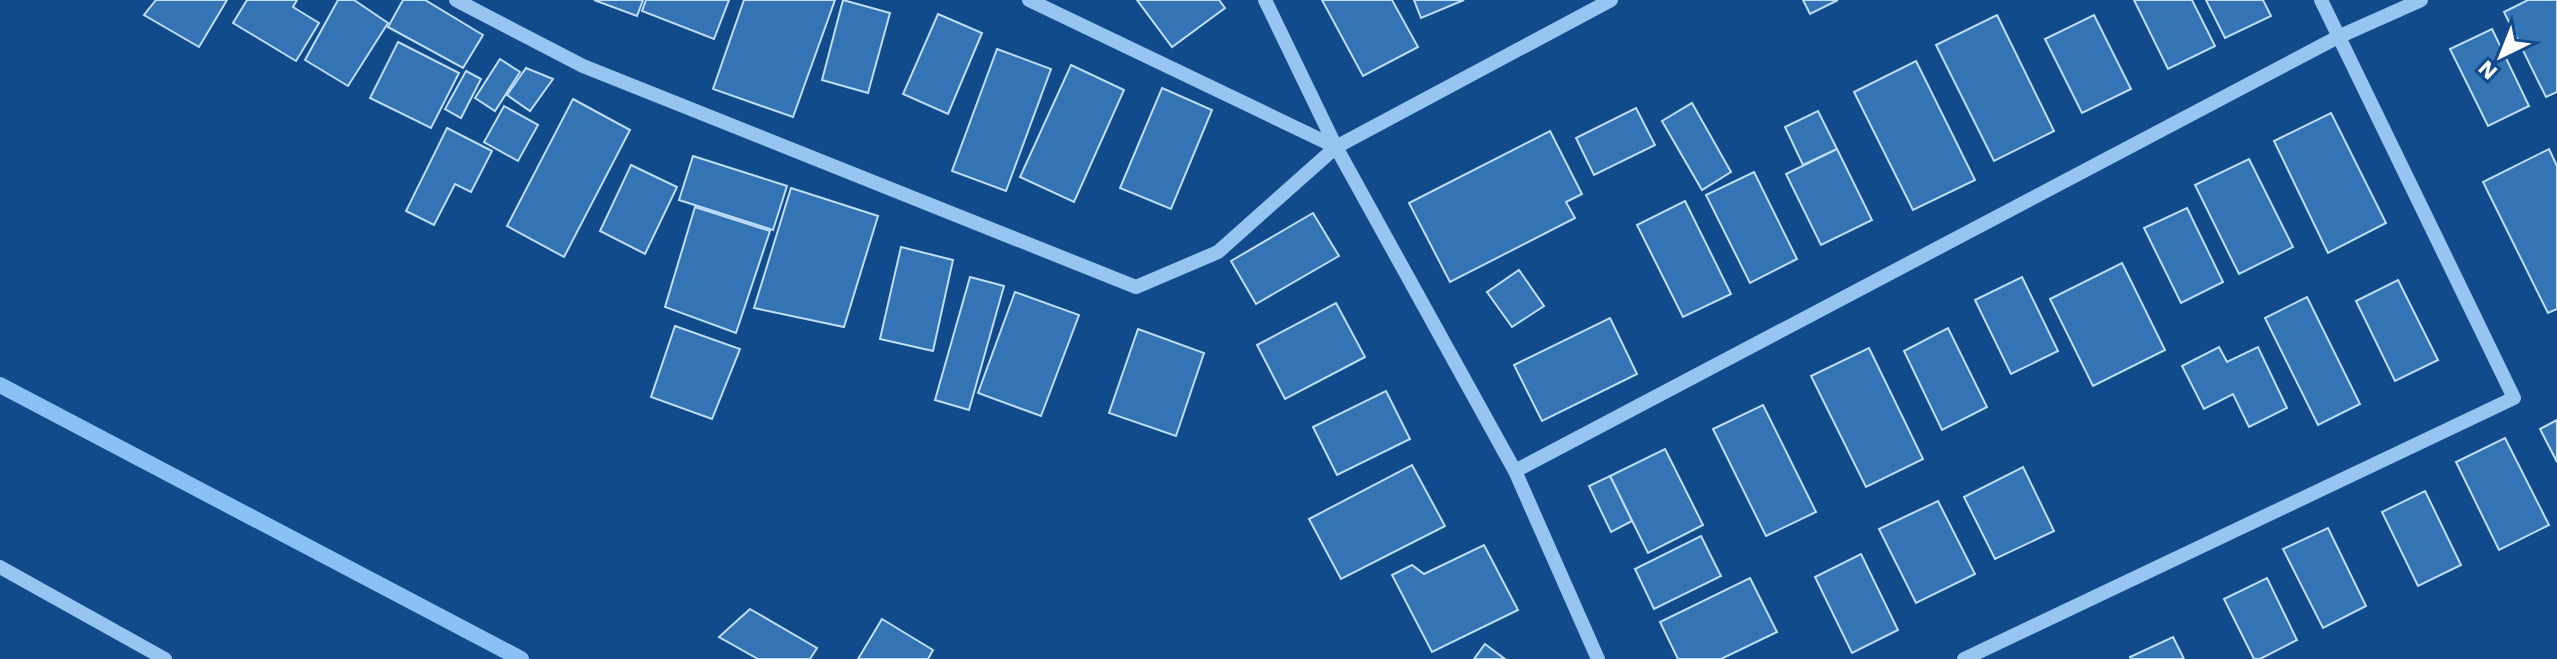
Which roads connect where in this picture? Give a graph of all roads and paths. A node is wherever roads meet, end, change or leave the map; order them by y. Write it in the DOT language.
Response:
graph roads {
  1 [pos="456,0"];
  2 [pos="1029,0"];
  3 [pos="1265,0"];
  4 [pos="1611,0"];
  5 [pos="2321,0"];
  6 [pos="2421,0"];
  7 [pos="2338,37"];
  8 [pos="1336,147"];
  9 [pos="1515,471"];
  10 [pos="0,567"];
  11 [pos="165,659"];
  12 [pos="1598,659"];
  13 [pos="1964,659"];
  1 -- 8 [label="street"];
  2 -- 8 [label="street"];
  3 -- 8 [label="street"];
  4 -- 8 [label="street"];
  5 -- 7 [label="street"];
  6 -- 7 [label="street"];
  7 -- 9 [label="street"];
  7 -- 13 [label="street"];
  8 -- 9 [label="street"];
  9 -- 12 [label="street"];
  10 -- 11 [label="street"];
}
